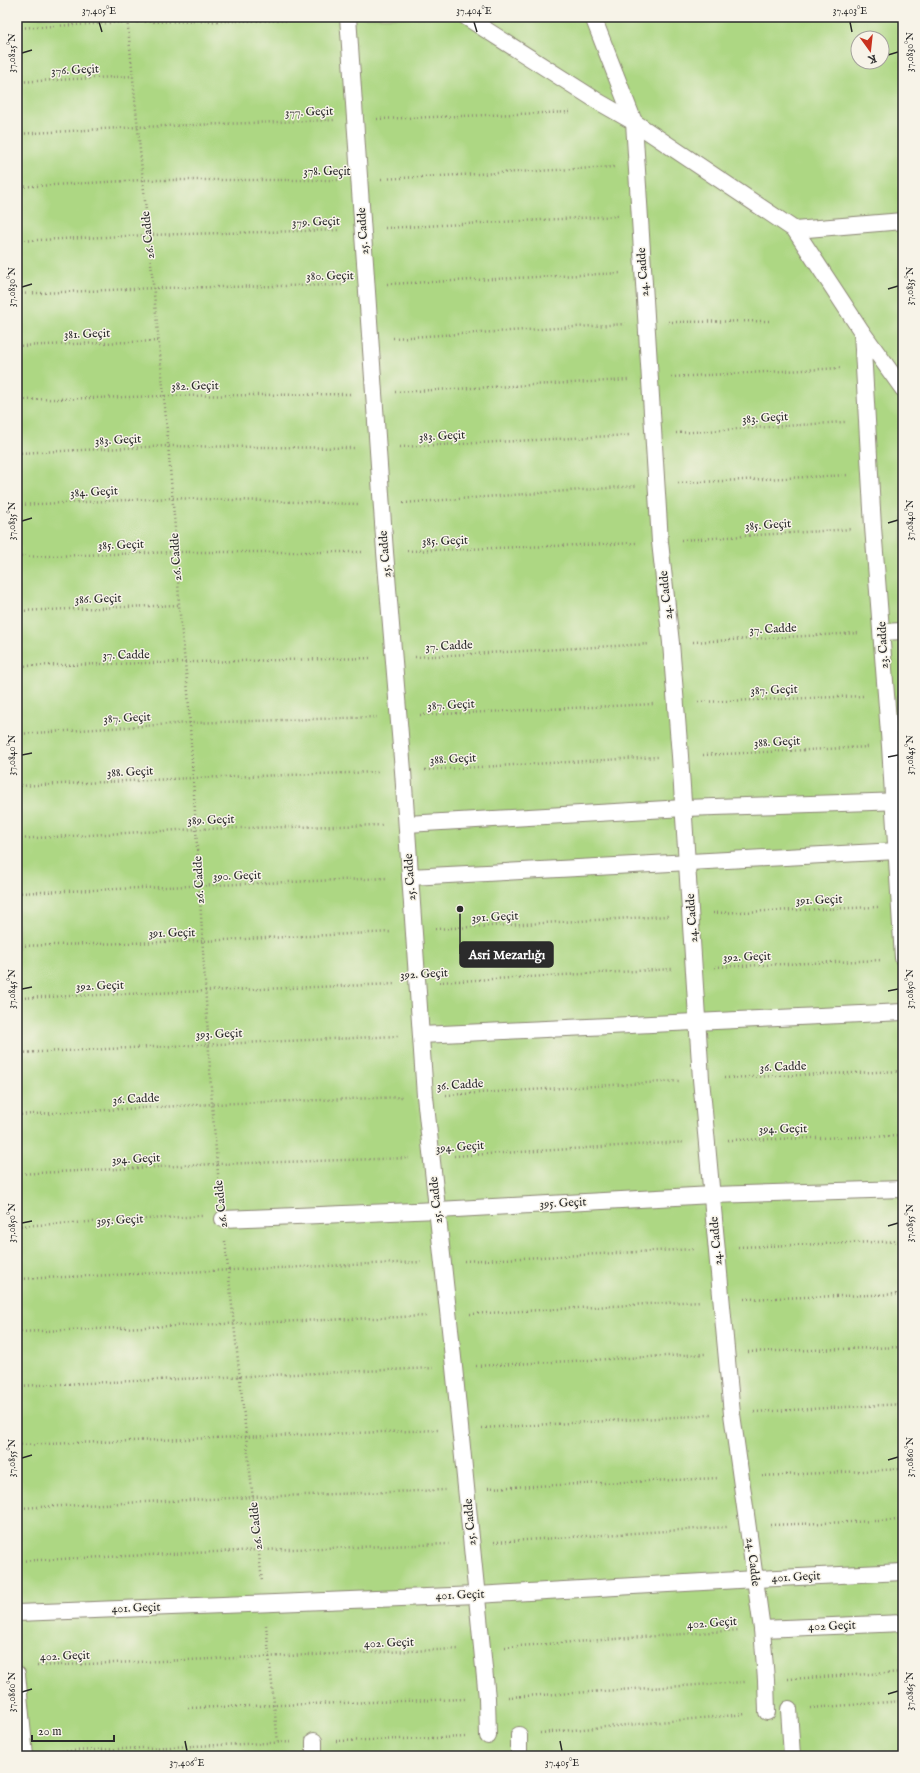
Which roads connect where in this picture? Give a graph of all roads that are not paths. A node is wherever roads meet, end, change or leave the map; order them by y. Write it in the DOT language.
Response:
graph roads {
  1 [pos="466,17"];
  2 [pos="593,17"];
  3 [pos="348,19"];
  4 [pos="634,122"];
  5 [pos="903,221"];
  6 [pos="795,230"];
  7 [pos="862,332"];
  8 [pos="903,389"];
  9 [pos="903,631"];
  10 [pos="882,632"];
  11 [pos="898,801"];
  12 [pos="684,808"];
  13 [pos="406,824"];
  14 [pos="897,851"];
  15 [pos="688,862"];
  16 [pos="410,877"];
  17 [pos="895,959"];
  18 [pos="903,1012"];
  19 [pos="698,1020"];
  20 [pos="421,1035"];
  21 [pos="903,1189"];
  22 [pos="712,1194"];
  23 [pos="438,1210"];
  24 [pos="222,1217"];
  25 [pos="903,1572"];
  26 [pos="755,1579"];
  27 [pos="477,1595"];
  28 [pos="17,1613"];
  29 [pos="903,1623"];
  30 [pos="762,1629"];
  31 [pos="17,1674"];
  32 [pos="789,1709"];
  33 [pos="767,1712"];
  34 [pos="519,1735"];
  35 [pos="488,1736"];
  36 [pos="25,1756"];
  37 [pos="519,1756"];
  38 [pos="792,1756"];
  1 -- 4 [label="lane"];
  2 -- 4 [label="lane, 24. Cadde"];
  3 -- 13 [label="lane, 25. Cadde"];
  4 -- 6 [label="lane"];
  4 -- 12 [label="lane, 24. Cadde"];
  5 -- 6 [label="lane"];
  6 -- 7 [label="lane"];
  7 -- 8 [label="lane"];
  7 -- 10 [label="lane, 23. Cadde"];
  9 -- 10 [label="lane"];
  10 -- 11 [label="lane, 23. Cadde"];
  11 -- 12 [label="lane"];
  11 -- 14 [label="lane, 23. Cadde"];
  12 -- 13 [label="lane"];
  12 -- 15 [label="lane, 24. Cadde"];
  13 -- 16 [label="lane, 25. Cadde"];
  14 -- 15 [label="lane"];
  14 -- 17 [label="lane, 23. Cadde"];
  15 -- 16 [label="lane"];
  15 -- 19 [label="lane, 24. Cadde"];
  16 -- 20 [label="lane, 25. Cadde"];
  18 -- 19 [label="lane"];
  19 -- 20 [label="lane"];
  19 -- 22 [label="lane, 24. Cadde"];
  20 -- 23 [label="lane, 25. Cadde"];
  21 -- 22 [label="lane, 395. Geçit"];
  22 -- 23 [label="lane, 395. Geçit"];
  22 -- 26 [label="lane, 24. Cadde"];
  23 -- 24 [label="lane, 395. Geçit"];
  23 -- 27 [label="lane, 25. Cadde"];
  25 -- 26 [label="lane, 401. Geçit"];
  26 -- 27 [label="lane, 401. Geçit"];
  26 -- 30 [label="lane, 24. Cadde"];
  27 -- 28 [label="lane, 401. Geçit"];
  27 -- 35 [label="lane, 25. Cadde"];
  29 -- 30 [label="lane, 402 Geçit"];
  30 -- 33 [label="lane, 24. Cadde"];
  31 -- 36 [label="lane"];
  32 -- 38 [label="lane"];
  34 -- 37 [label="lane"];
}
